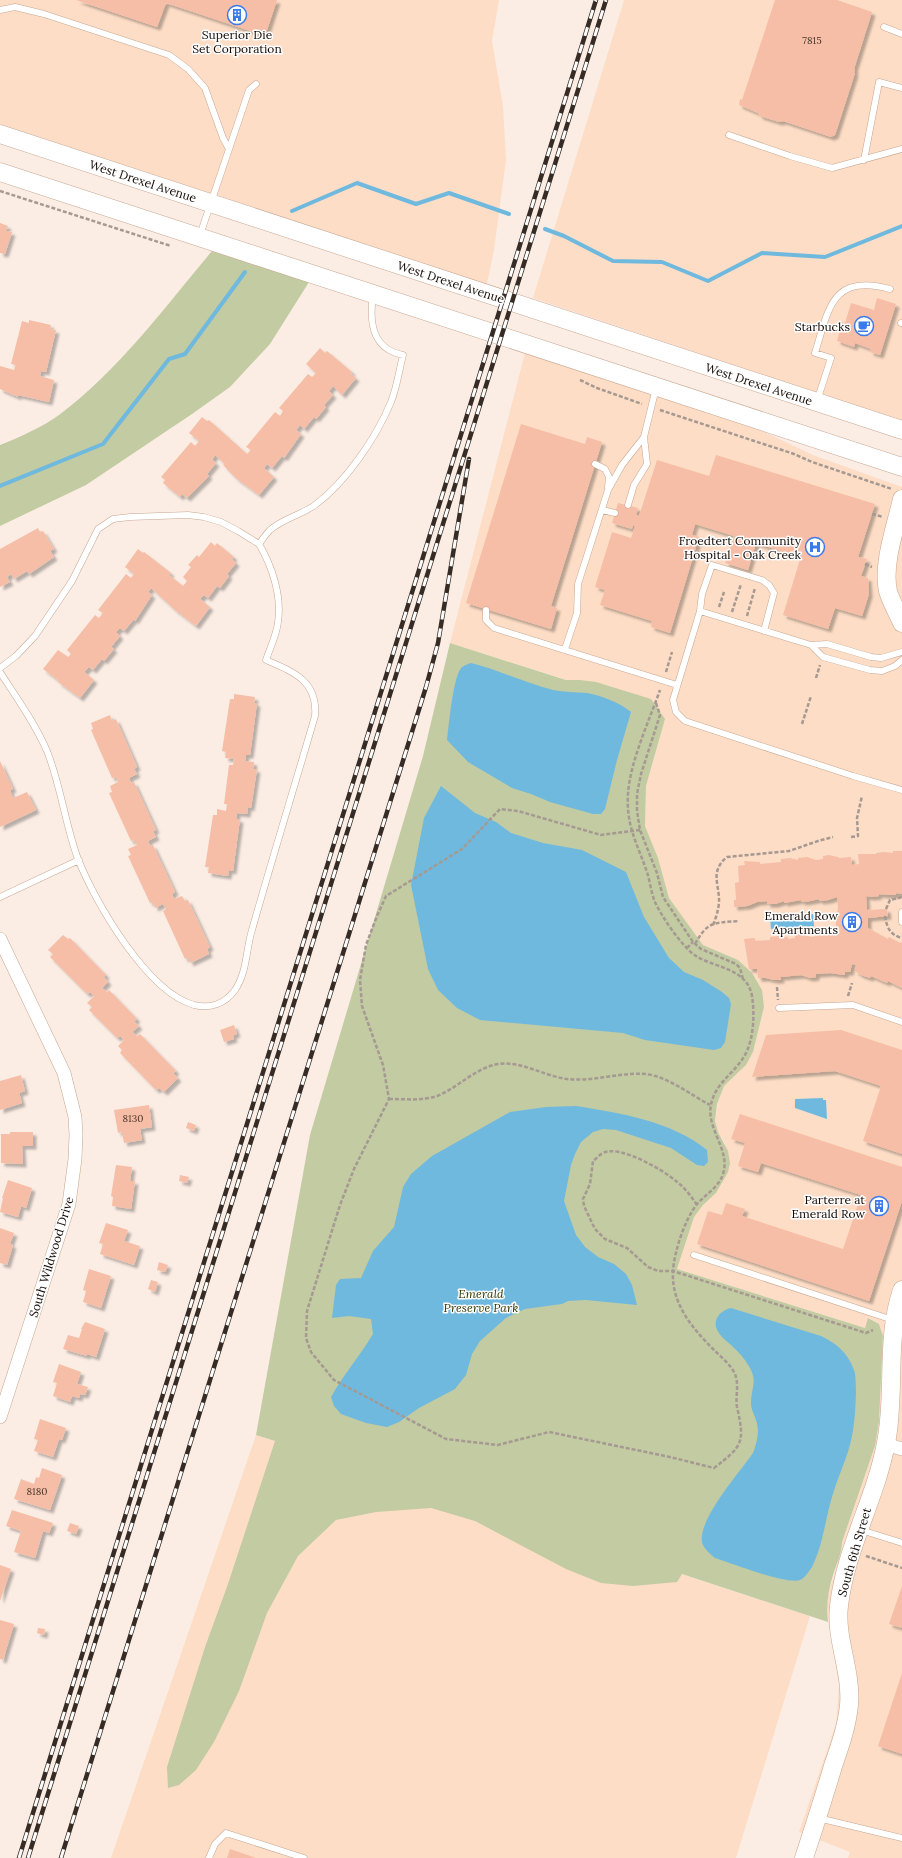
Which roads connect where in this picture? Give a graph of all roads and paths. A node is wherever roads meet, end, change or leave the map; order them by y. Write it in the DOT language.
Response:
graph roads {
  1 [pos="0,10"];
  2 [pos="884,27"];
  3 [pos="902,34"];
  4 [pos="256,84"];
  5 [pos="902,88"];
  6 [pos="0,134"];
  7 [pos="729,135"];
  8 [pos="902,149"];
  9 [pos="229,150"];
  10 [pos="864,160"];
  11 [pos="0,172"];
  12 [pos="210,202"];
  13 [pos="199,237"];
  14 [pos="890,289"];
  15 [pos="373,294"];
  16 [pos="656,387"];
  17 [pos="817,403"];
  18 [pos="670,413"];
  19 [pos="902,430"];
  20 [pos="644,437"];
  21 [pos="595,464"];
  22 [pos="902,467"];
  23 [pos="879,485"];
  24 [pos="608,490"];
  25 [pos="902,499"];
  26 [pos="628,505"];
  27 [pos="602,510"];
  28 [pos="615,513"];
  29 [pos="872,514"];
  30 [pos="885,518"];
  31 [pos="258,544"];
  32 [pos="744,575"];
  33 [pos="758,579"];
  34 [pos="724,592"];
  35 [pos="486,610"];
  36 [pos="700,611"];
  37 [pos="716,615"];
  38 [pos="730,620"];
  39 [pos="902,623"];
  40 [pos="744,624"];
  41 [pos="764,631"];
  42 [pos="811,645"];
  43 [pos="565,649"];
  44 [pos="672,652"];
  45 [pos="902,652"];
  46 [pos="902,660"];
  47 [pos="821,663"];
  48 [pos="0,668"];
  49 [pos="0,672"];
  50 [pos="666,672"];
  51 [pos="816,678"];
  52 [pos="677,685"];
  53 [pos="660,690"];
  54 [pos="811,696"];
  55 [pos="656,702"];
  56 [pos="802,724"];
  57 [pos="902,790"];
  58 [pos="862,796"];
  59 [pos="640,830"];
  60 [pos="631,831"];
  61 [pos="833,837"];
  62 [pos="851,837"];
  63 [pos="79,860"];
  64 [pos="902,897"];
  65 [pos="0,898"];
  66 [pos="886,909"];
  67 [pos="902,912"];
  68 [pos="885,916"];
  69 [pos="739,921"];
  70 [pos="902,922"];
  71 [pos="713,925"];
  72 [pos="902,938"];
  73 [pos="0,939"];
  74 [pos="694,943"];
  75 [pos="687,948"];
  76 [pos="744,980"];
  77 [pos="779,1008"];
  78 [pos="902,1022"];
  79 [pos="389,1099"];
  80 [pos="710,1105"];
  81 [pos="694,1255"];
  82 [pos="902,1290"];
  83 [pos="898,1322"];
  84 [pos="0,1417"];
  85 [pos="894,1446"];
  86 [pos="860,1529"];
  87 [pos="902,1543"];
  88 [pos="866,1556"];
  89 [pos="902,1568"];
  90 [pos="817,1818"];
  91 [pos="902,1838"];
  92 [pos="208,1858"];
  93 [pos="304,1858"];
  94 [pos="804,1858"];
  1 -- 9 [label="lane"];
  2 -- 3 [label="lane"];
  4 -- 9 [label="lane"];
  5 -- 10 [label="lane"];
  6 -- 12 [label="street, West Drexel Avenue"];
  7 -- 10 [label="lane"];
  8 -- 10 [label="lane"];
  9 -- 12 [label="lane"];
  11 -- 13 [label="street"];
  12 -- 13 [label="lane"];
  12 -- 17 [label="street, West Drexel Avenue"];
  13 -- 15 [label="street"];
  14 -- 17 [label="lane"];
  15 -- 16 [label="street"];
  15 -- 31 [label="lane"];
  16 -- 20 [label="lane"];
  16 -- 22 [label="street"];
  17 -- 19 [label="street, West Drexel Avenue"];
  18 -- 23 [label="path"];
  20 -- 24 [label="lane"];
  20 -- 26 [label="lane"];
  21 -- 24 [label="lane"];
  24 -- 27 [label="lane"];
  25 -- 39 [label="street"];
  27 -- 28 [label="lane"];
  27 -- 43 [label="lane"];
  29 -- 30 [label="path"];
  31 -- 48 [label="lane"];
  31 -- 63 [label="lane"];
  32 -- 33 [label="lane"];
  32 -- 36 [label="lane"];
  32 -- 38 [label="path"];
  33 -- 40 [label="path"];
  33 -- 41 [label="lane"];
  34 -- 37 [label="path"];
  35 -- 43 [label="lane"];
  36 -- 37 [label="lane"];
  36 -- 52 [label="lane"];
  37 -- 38 [label="lane"];
  38 -- 40 [label="lane"];
  40 -- 41 [label="lane"];
  41 -- 42 [label="lane"];
  42 -- 45 [label="lane"];
  42 -- 46 [label="lane"];
  43 -- 52 [label="lane"];
  44 -- 50 [label="path"];
  47 -- 51 [label="path"];
  49 -- 63 [label="lane"];
  52 -- 57 [label="lane"];
  53 -- 55 [label="path"];
  54 -- 56 [label="path"];
  55 -- 59 [label="path"];
  55 -- 60 [label="path"];
  58 -- 62 [label="path"];
  59 -- 60 [label="path"];
  59 -- 74 [label="path"];
  60 -- 75 [label="path"];
  60 -- 79 [label="path"];
  61 -- 71 [label="path"];
  63 -- 65 [label="lane"];
  64 -- 66 [label="path"];
  67 -- 70 [label="lane"];
  68 -- 72 [label="path"];
  69 -- 71 [label="path"];
  71 -- 74 [label="path"];
  73 -- 84 [label="street, South Wildwood Drive"];
  74 -- 75 [label="path"];
  74 -- 76 [label="path"];
  75 -- 76 [label="path"];
  76 -- 80 [label="path"];
  77 -- 78 [label="lane"];
  79 -- 80 [label="path"];
  79 -- 80 [label="path"];
  81 -- 83 [label="lane"];
  82 -- 83 [label="street, South 6th Street"];
  83 -- 85 [label="street, South 6th Street"];
  85 -- 86 [label="street, South 6th Street"];
  86 -- 87 [label="lane"];
  86 -- 90 [label="street, South 6th Street"];
  88 -- 89 [label="path"];
  90 -- 91 [label="lane"];
  90 -- 94 [label="street, South 6th Street"];
  92 -- 93 [label="lane"];
}
